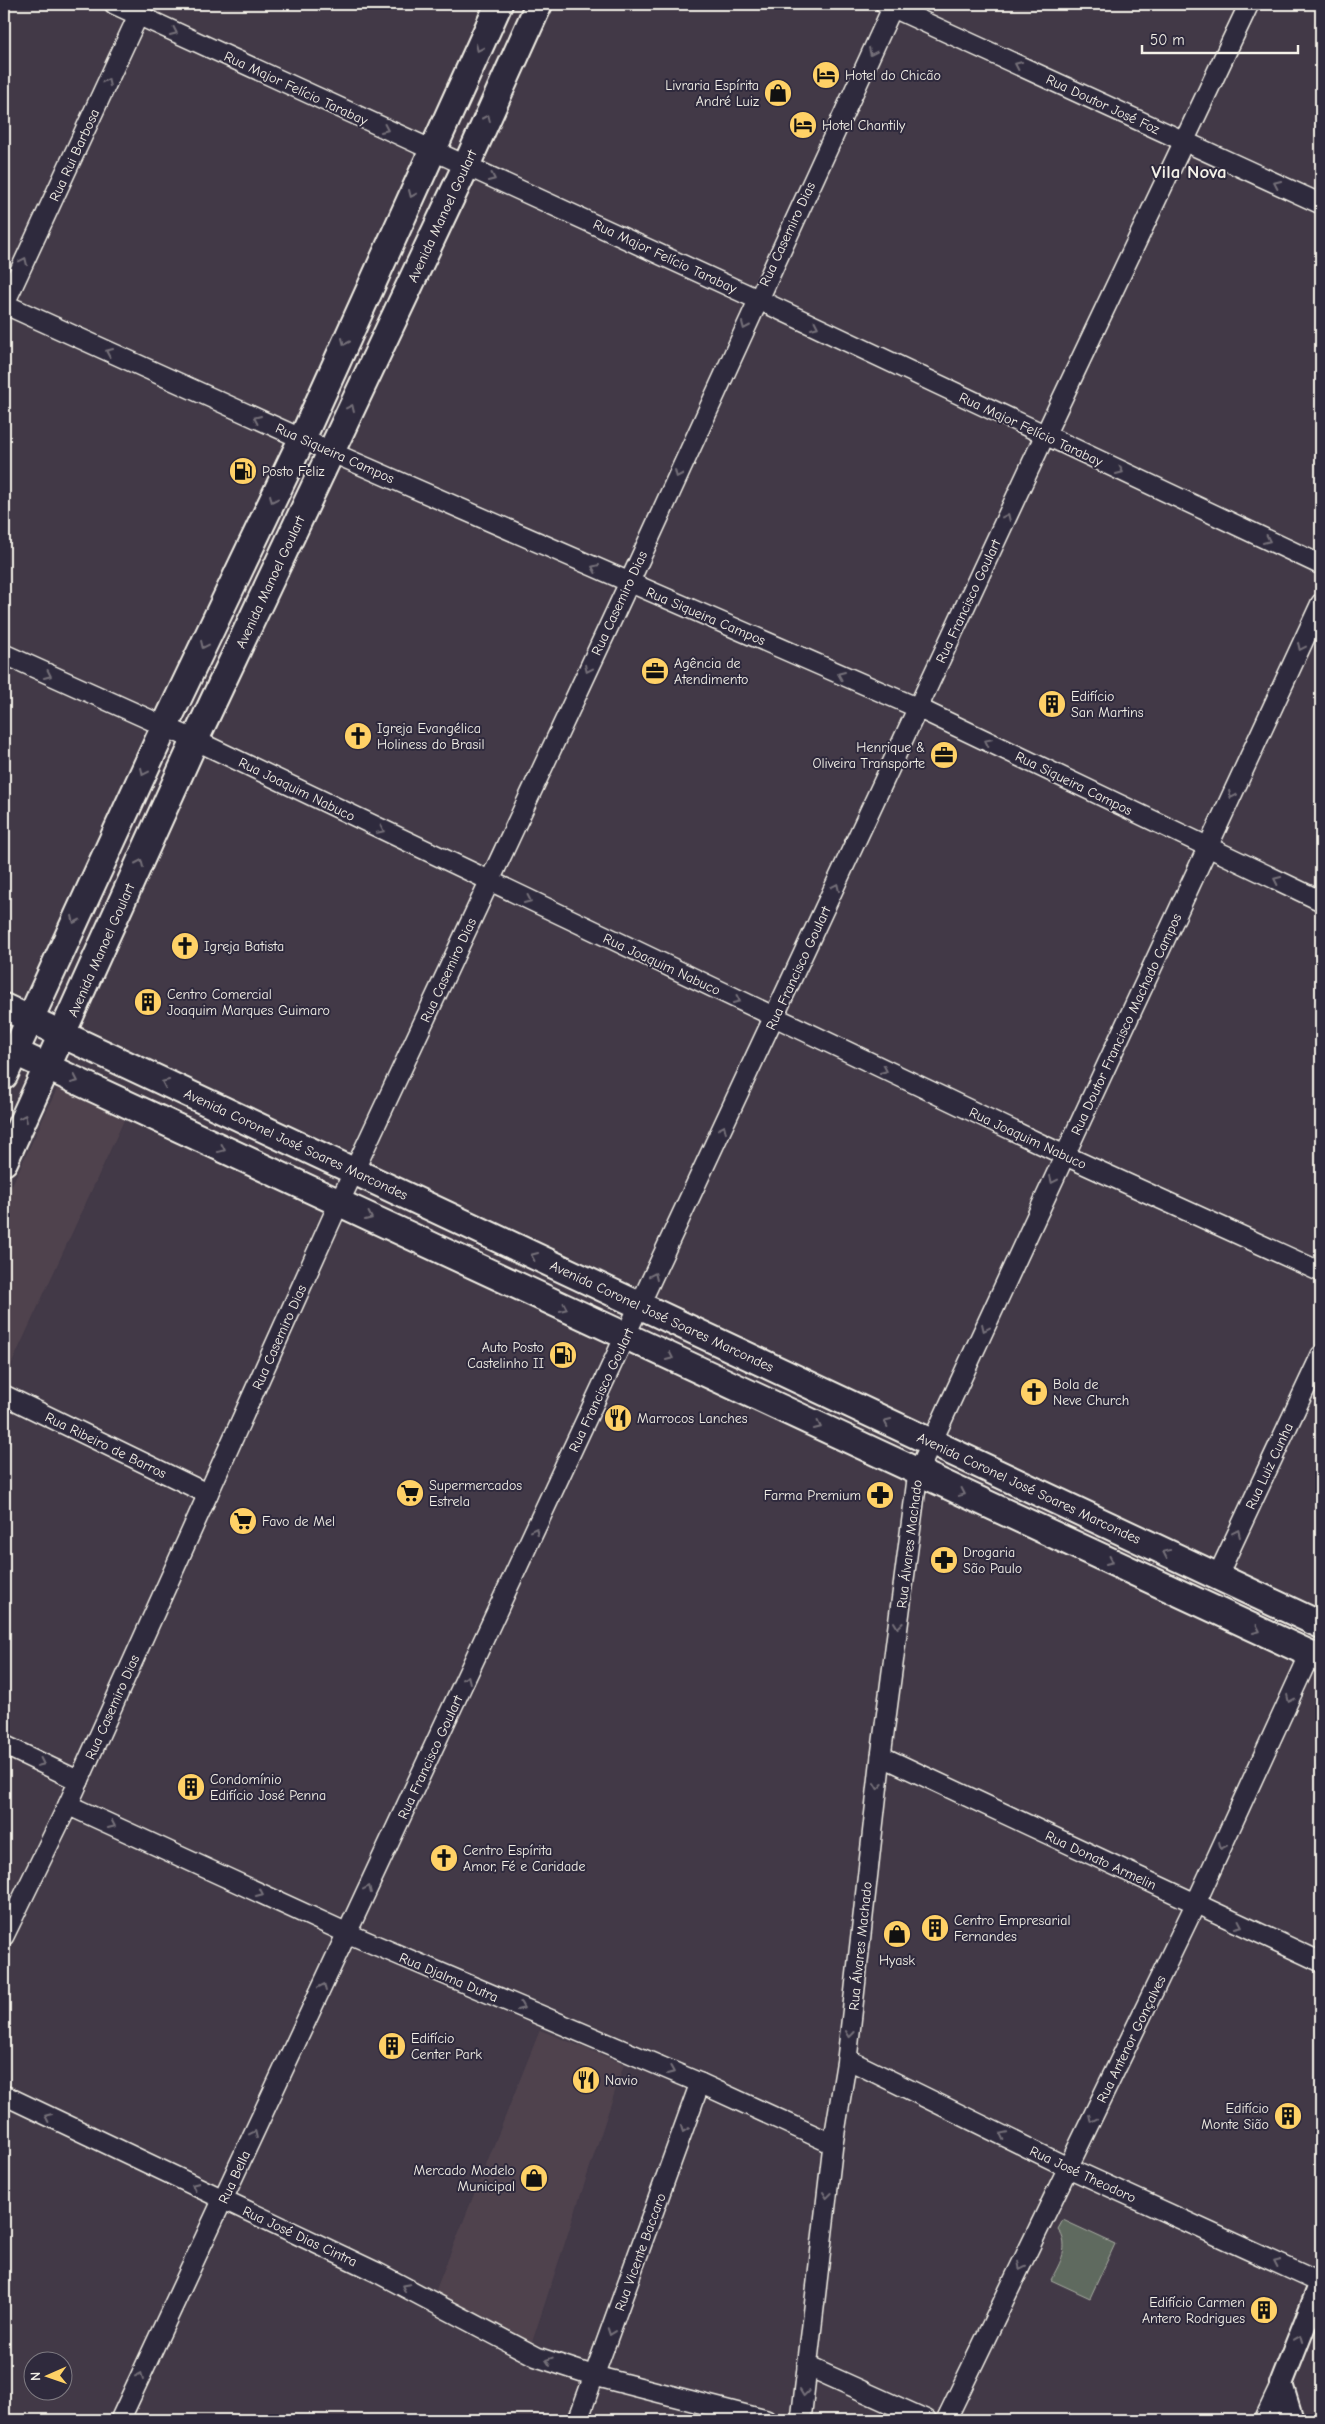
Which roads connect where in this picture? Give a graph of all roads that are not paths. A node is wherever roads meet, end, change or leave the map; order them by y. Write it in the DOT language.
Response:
graph roads {
  1 [pos="114,4"];
  2 [pos="499,4"];
  3 [pos="539,4"];
  4 [pos="1249,4"];
  5 [pos="890,5"];
  6 [pos="141,10"];
  7 [pos="1184,141"];
  8 [pos="432,150"];
  9 [pos="466,166"];
  10 [pos="1321,204"];
  11 [pos="757,299"];
  12 [pos="4,304"];
  13 [pos="1045,435"];
  14 [pos="302,439"];
  15 [pos="331,452"];
  16 [pos="1321,566"];
  17 [pos="629,583"];
  18 [pos="1321,603"];
  19 [pos="4,654"];
  20 [pos="918,708"];
  21 [pos="164,728"];
  22 [pos="195,740"];
  23 [pos="1208,848"];
  24 [pos="489,882"];
  25 [pos="1321,901"];
  26 [pos="4,1007"];
  27 [pos="775,1018"];
  28 [pos="29,1019"];
  29 [pos="63,1035"];
  30 [pos="7,1058"];
  31 [pos="48,1068"];
  32 [pos="1064,1155"];
  33 [pos="4,1162"];
  34 [pos="354,1171"];
  35 [pos="339,1203"];
  36 [pos="1321,1272"];
  37 [pos="640,1306"];
  38 [pos="626,1336"];
  39 [pos="1321,1355"];
  40 [pos="4,1395"];
  41 [pos="932,1442"];
  42 [pos="918,1472"];
  43 [pos="208,1494"];
  44 [pos="1207,1572"];
  45 [pos="1183,1595"];
  46 [pos="1321,1625"];
  47 [pos="1316,1657"];
  48 [pos="4,1745"];
  49 [pos="881,1756"];
  50 [pos="79,1781"];
  51 [pos="68,1805"];
  52 [pos="1195,1905"];
  53 [pos="348,1933"];
  54 [pos="4,1936"];
  55 [pos="1321,1962"];
  56 [pos="847,2059"];
  57 [pos="700,2083"];
  58 [pos="4,2095"];
  59 [pos="833,2144"];
  60 [pos="1069,2168"];
  61 [pos="223,2200"];
  62 [pos="1321,2283"];
  63 [pos="807,2366"];
  64 [pos="595,2376"];
  65 [pos="1281,2384"];
  66 [pos="120,2420"];
  67 [pos="578,2420"];
  68 [pos="766,2420"];
  69 [pos="801,2420"];
  70 [pos="927,2420"];
  71 [pos="946,2420"];
  72 [pos="1264,2420"];
  73 [pos="1292,2420"];
  1 -- 6 [label="street, Rua Major Felício Tarabay"];
  2 -- 8 [label="main road, one-way"];
  9 -- 3 [label="main road, Avenida Manoel Goulart, one-way"];
  4 -- 7 [label="street, Rua Francisco Goulart"];
  7 -- 5 [label="street, Rua Doutor José Foz, one-way"];
  5 -- 11 [label="street, Rua Casemiro Dias, one-way"];
  6 -- 8 [label="street, Rua Major Felício Tarabay, one-way"];
  12 -- 6 [label="street, Rua Rui Barbosa, one-way"];
  10 -- 7 [label="street, Rua Doutor José Foz, one-way"];
  7 -- 13 [label="street, Rua Francisco Goulart"];
  8 -- 9 [label="street, Rua Major Felício Tarabay"];
  8 -- 14 [label="main road, one-way"];
  9 -- 11 [label="street, Rua Major Felício Tarabay, one-way"];
  15 -- 9 [label="main road, Avenida Manoel Goulart, one-way"];
  11 -- 13 [label="street, Rua Major Felício Tarabay, one-way"];
  11 -- 17 [label="street, Rua Casemiro Dias, one-way"];
  14 -- 12 [label="street, Rua Siqueira Campos, one-way"];
  13 -- 16 [label="street, Rua Major Felício Tarabay, one-way"];
  20 -- 13 [label="street, Rua Francisco Goulart, one-way"];
  14 -- 15 [label="street, Rua Siqueira Campos"];
  14 -- 21 [label="main road, one-way"];
  17 -- 15 [label="street, Rua Siqueira Campos, one-way"];
  15 -- 22 [label="main road, Avenida Manoel Goulart"];
  20 -- 17 [label="street, Rua Siqueira Campos, one-way"];
  17 -- 24 [label="street, Rua Casemiro Dias, one-way"];
  18 -- 23 [label="street, Rua Doutor Francisco Machado Campos, one-way"];
  19 -- 21 [label="street, Rua Joaquim Nabuco, one-way"];
  23 -- 20 [label="street, Rua Siqueira Campos, one-way"];
  27 -- 20 [label="street, Rua Francisco Goulart, one-way"];
  21 -- 22 [label="street, Rua Joaquim Nabuco"];
  21 -- 28 [label="main road, one-way"];
  22 -- 24 [label="street, Rua Joaquim Nabuco, one-way"];
  29 -- 22 [label="main road, Avenida Manoel Goulart, one-way"];
  25 -- 23 [label="street, Rua Siqueira Campos, one-way"];
  23 -- 32 [label="street, Rua Doutor Francisco Machado Campos"];
  24 -- 27 [label="street, Rua Joaquim Nabuco, one-way"];
  24 -- 34 [label="street, Rua Casemiro Dias"];
  26 -- 28 [label="main road, Avenida Coronel José Soares Marcondes"];
  27 -- 32 [label="street, Rua Joaquim Nabuco, one-way"];
  37 -- 27 [label="street, Rua Francisco Goulart, one-way"];
  28 -- 29 [label="main road, Avenida Coronel José Soares Marcondes"];
  28 -- 30 [label="main road"];
  29 -- 31 [label="main road, Avenida Manoel Goulart"];
  34 -- 29 [label="main road, Avenida Coronel José Soares Marcondes, one-way"];
  30 -- 31 [label="main road"];
  33 -- 31 [label="main road, Avenida Manoel Goulart, one-way"];
  31 -- 35 [label="main road, one-way"];
  32 -- 36 [label="street, Rua Joaquim Nabuco"];
  32 -- 41 [label="street, Rua Doutor Francisco Machado Campos, one-way"];
  34 -- 35 [label="street, Rua Casemiro Dias"];
  37 -- 34 [label="main road, Avenida Coronel José Soares Marcondes, one-way"];
  35 -- 38 [label="main road, one-way"];
  35 -- 43 [label="street, Rua Casemiro Dias"];
  37 -- 38 [label="street, Rua Francisco Goulart"];
  41 -- 37 [label="main road, Avenida Coronel José Soares Marcondes, one-way"];
  38 -- 42 [label="main road, one-way"];
  53 -- 38 [label="street, Rua Francisco Goulart, one-way"];
  44 -- 39 [label="street, Rua Luiz Cunha, one-way"];
  40 -- 43 [label="street, Rua Ribeiro de Barros"];
  41 -- 42 [label="street, Rua Doutor Francisco Machado Campos"];
  44 -- 41 [label="main road, Avenida Coronel José Soares Marcondes, one-way"];
  42 -- 45 [label="main road, one-way"];
  42 -- 49 [label="street, Rua Álvares Machado, one-way"];
  43 -- 50 [label="street, Rua Casemiro Dias"];
  44 -- 45 [label="main road"];
  44 -- 46 [label="main road, Avenida Coronel José Soares Marcondes"];
  45 -- 47 [label="main road, one-way"];
  47 -- 52 [label="street, Rua Antenor Gonçalves, one-way"];
  48 -- 50 [label="street, one-way"];
  49 -- 52 [label="street, Rua Donato Armelin"];
  49 -- 56 [label="street, Rua Álvares Machado, one-way"];
  50 -- 51 [label="street, Rua Casemiro Dias"];
  51 -- 53 [label="street, Rua Djalma Dutra, one-way"];
  51 -- 54 [label="street, Rua Casemiro Dias"];
  52 -- 55 [label="street, Rua Donato Armelin, one-way"];
  52 -- 60 [label="street, Rua Antenor Gonçalves, one-way"];
  53 -- 57 [label="street, Rua Djalma Dutra, one-way"];
  61 -- 53 [label="street, Rua Bella, one-way"];
  56 -- 59 [label="street, Rua Álvares Machado"];
  60 -- 56 [label="street, Rua José Theodoro, one-way"];
  57 -- 59 [label="street, Rua Djalma Dutra"];
  57 -- 64 [label="street, Rua Vicente Baccaro, one-way"];
  61 -- 58 [label="street, Rua José Dias Cintra, one-way"];
  59 -- 63 [label="street, Rua Álvares Machado, one-way"];
  62 -- 60 [label="street, Rua José Theodoro, one-way"];
  60 -- 71 [label="street, Rua Antenor Gonçalves, one-way"];
  64 -- 61 [label="street, Rua José Dias Cintra, one-way"];
  66 -- 61 [label="street, Rua Bella, one-way"];
  65 -- 62 [label="street, one-way"];
  63 -- 69 [label="street, Rua Álvares Machado, one-way"];
  63 -- 70 [label="street"];
  64 -- 67 [label="street, Rua Vicente Baccaro"];
  64 -- 68 [label="street, Rua José Dias Cintra"];
  65 -- 72 [label="street"];
  65 -- 73 [label="street"];
}
